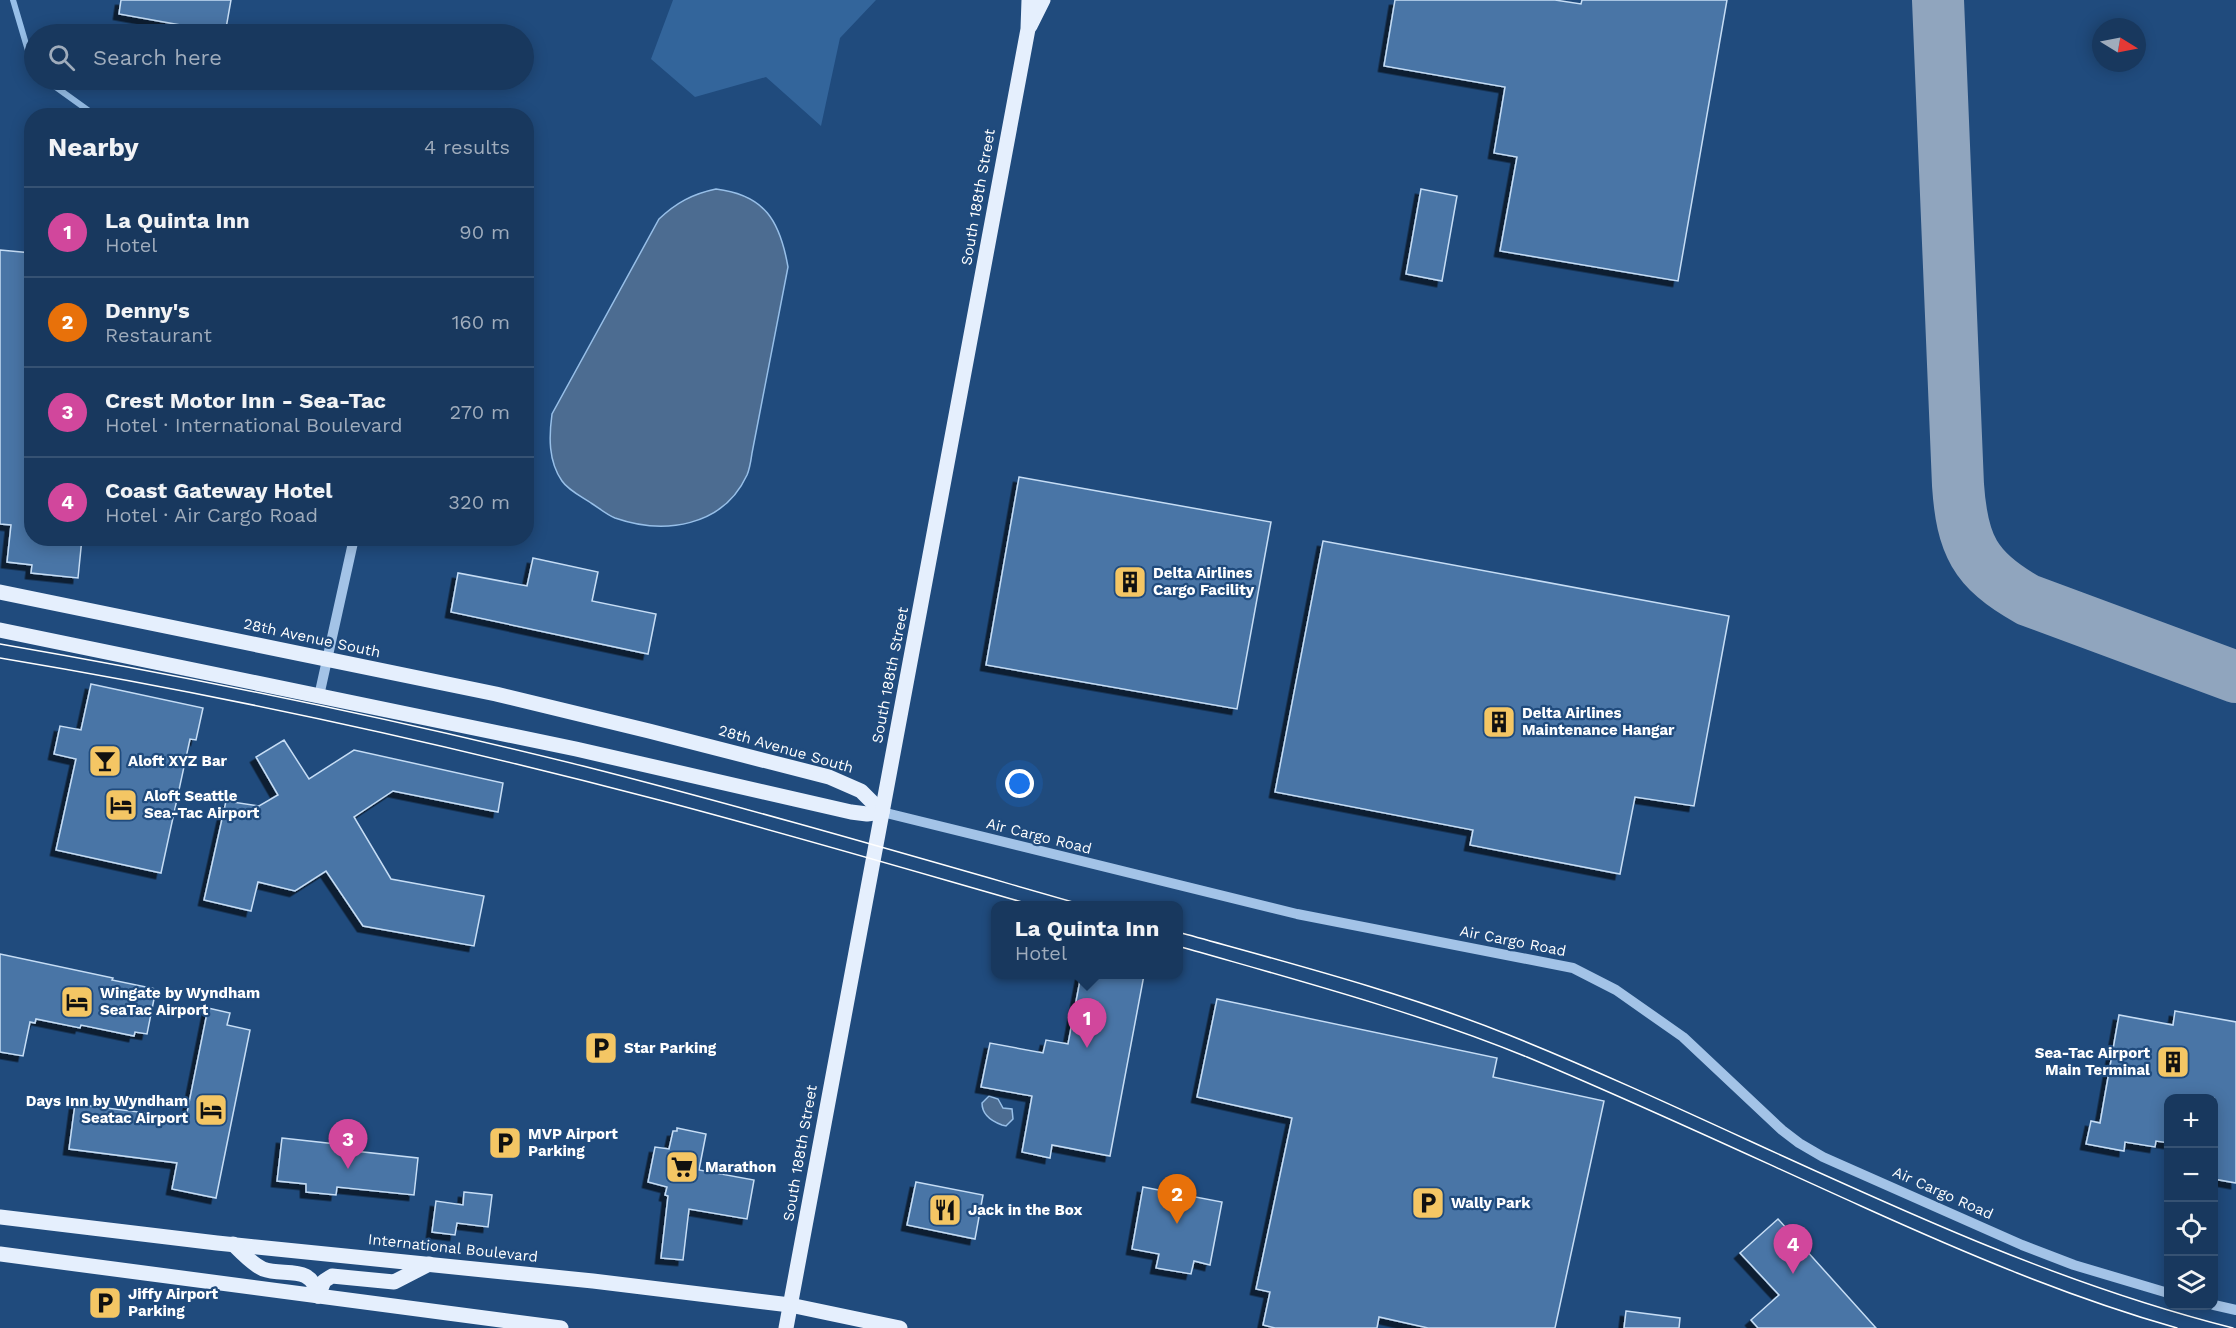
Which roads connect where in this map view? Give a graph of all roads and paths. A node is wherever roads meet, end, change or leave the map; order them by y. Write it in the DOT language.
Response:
graph roads {
  1 [pos="1029,0"];
  2 [pos="1043,0"];
  3 [pos="1028,28"];
  4 [pos="352,546"];
  5 [pos="0,592"];
  6 [pos="0,630"];
  7 [pos="327,660"];
  8 [pos="320,696"];
  9 [pos="882,812"];
  10 [pos="0,1217"];
  11 [pos="233,1244"];
  12 [pos="0,1254"];
  13 [pos="429,1264"];
  14 [pos="2164,1292"];
  15 [pos="318,1296"];
  16 [pos="790,1305"];
  17 [pos="2218,1306"];
  18 [pos="2236,1310"];
  19 [pos="561,1328"];
  20 [pos="786,1328"];
  21 [pos="900,1328"];
  1 -- 3 [label="main road, South 188th Street"];
  2 -- 3 [label="main road, South 188th Street"];
  3 -- 9 [label="main road, South 188th Street"];
  4 -- 7 [label="street"];
  5 -- 7 [label="main road, 28th Avenue South"];
  6 -- 8 [label="main road"];
  7 -- 8 [label="street"];
  7 -- 9 [label="main road, 28th Avenue South"];
  8 -- 9 [label="main road"];
  9 -- 14 [label="street, Air Cargo Road"];
  9 -- 16 [label="main road, South 188th Street"];
  10 -- 11 [label="main road, International Boulevard"];
  11 -- 13 [label="main road, International Boulevard"];
  11 -- 15 [label="main road"];
  12 -- 15 [label="main road"];
  13 -- 15 [label="main road"];
  13 -- 16 [label="main road, International Boulevard"];
  15 -- 19 [label="main road"];
  16 -- 20 [label="main road, South 188th Street"];
  16 -- 21 [label="main road, International Boulevard"];
  17 -- 18 [label="street"];
}
